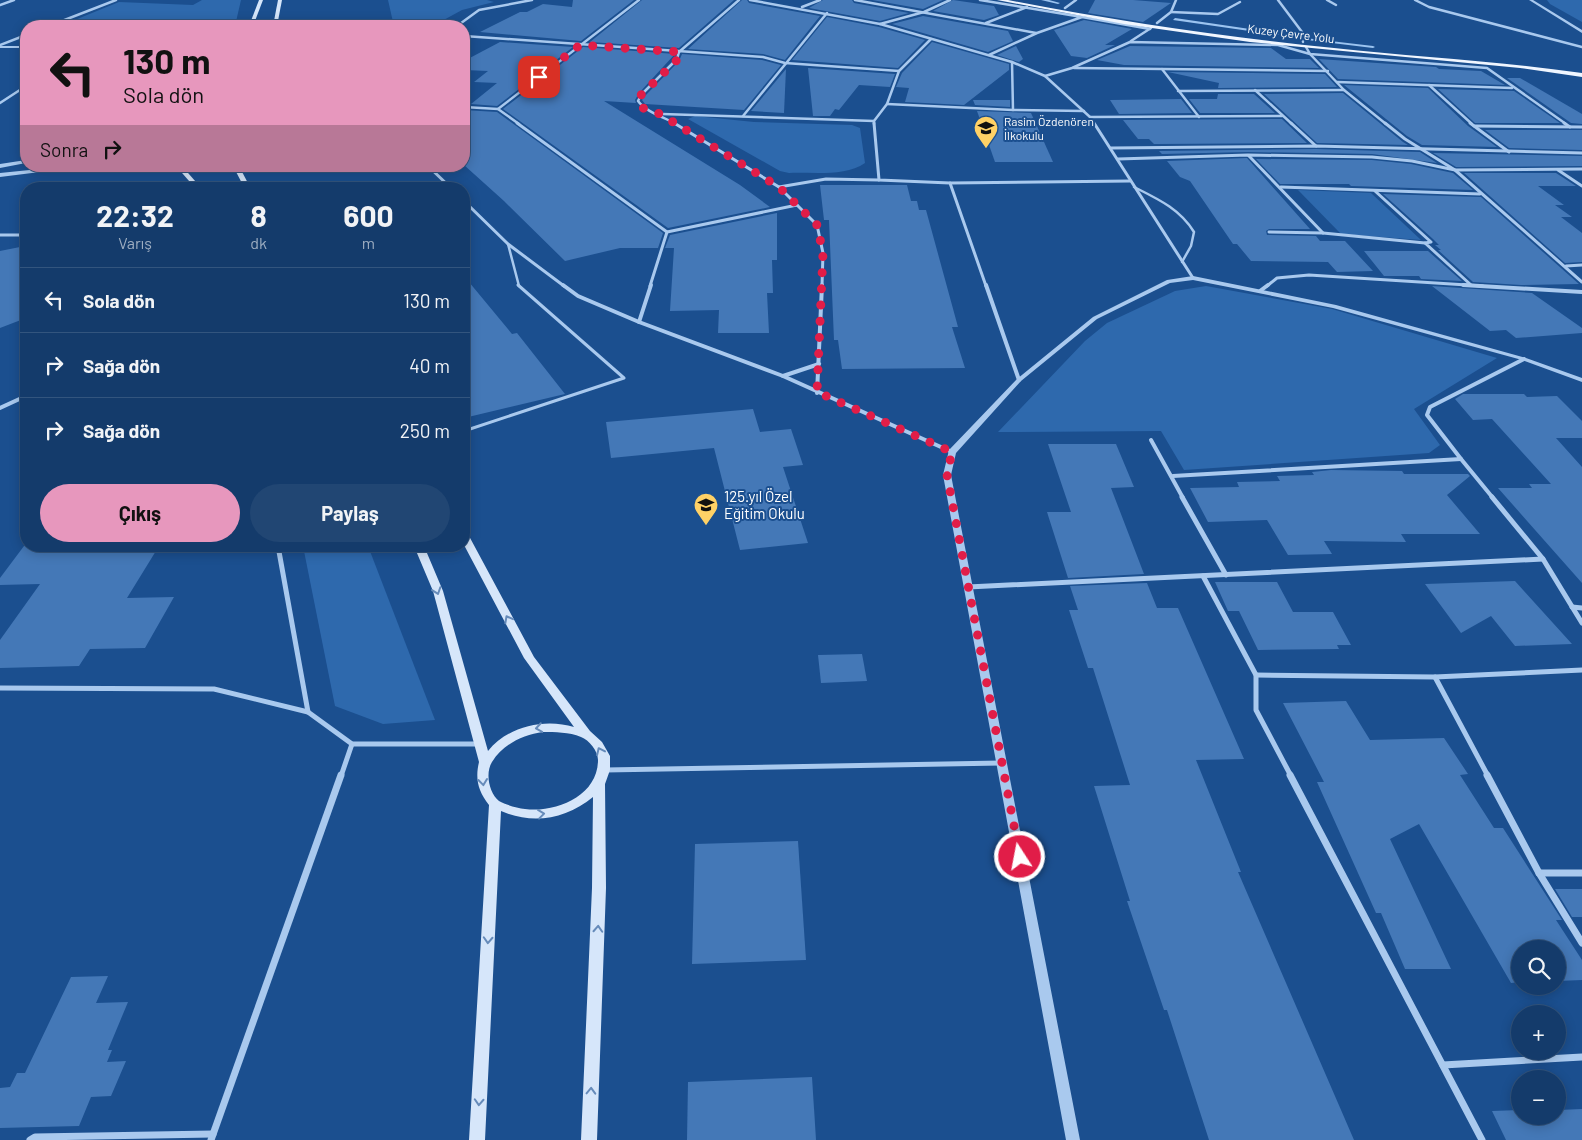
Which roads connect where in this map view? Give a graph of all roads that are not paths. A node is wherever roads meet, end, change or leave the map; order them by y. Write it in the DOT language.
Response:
graph roads {
  1 [pos="14,0"];
  2 [pos="116,0"];
  3 [pos="261,0"];
  4 [pos="280,0"];
  5 [pos="530,0"];
  6 [pos="639,0"];
  7 [pos="739,0"];
  8 [pos="750,0"];
  9 [pos="820,0"];
  10 [pos="855,0"];
  11 [pos="950,0"];
  12 [pos="980,0"];
  13 [pos="1000,0"];
  14 [pos="1021,0"];
  15 [pos="1069,0"];
  16 [pos="1176,0"];
  17 [pos="1278,0"];
  18 [pos="1327,0"];
  19 [pos="1414,0"];
  20 [pos="1531,0"];
  21 [pos="1075,1"];
  22 [pos="1240,2"];
  23 [pos="0,5"];
  24 [pos="1336,5"];
  25 [pos="1027,7"];
  26 [pos="801,8"];
  27 [pos="1065,8"];
  28 [pos="924,12"];
  29 [pos="1171,12"];
  30 [pos="827,13"];
  31 [pos="1082,17"];
  32 [pos="64,20"];
  33 [pos="253,20"];
  34 [pos="276,20"];
  35 [pos="465,20"];
  36 [pos="985,23"];
  37 [pos="880,24"];
  38 [pos="1153,26"];
  39 [pos="1582,32"];
  40 [pos="1037,34"];
  41 [pos="470,36"];
  42 [pos="20,38"];
  43 [pos="931,39"];
  44 [pos="1130,42"];
  45 [pos="580,45"];
  46 [pos="1304,45"];
  47 [pos="0,46"];
  48 [pos="20,47"];
  49 [pos="1582,47"];
  50 [pos="680,52"];
  51 [pos="1310,54"];
  52 [pos="989,55"];
  53 [pos="1012,62"];
  54 [pos="785,63"];
  55 [pos="1072,68"];
  56 [pos="1162,69"];
  57 [pos="1582,69"];
  58 [pos="898,71"];
  59 [pos="1328,72"];
  60 [pos="1582,75"];
  61 [pos="1045,76"];
  62 [pos="1337,82"];
  63 [pos="1429,85"];
  64 [pos="1512,88"];
  65 [pos="20,90"];
  66 [pos="1254,90"];
  67 [pos="1344,90"];
  68 [pos="1178,91"];
  69 [pos="0,96"];
  70 [pos="9,96"];
  71 [pos="0,103"];
  72 [pos="887,104"];
  73 [pos="470,107"];
  74 [pos="498,109"];
  75 [pos="1012,110"];
  76 [pos="1084,111"];
  77 [pos="660,114"];
  78 [pos="743,116"];
  79 [pos="1282,116"];
  80 [pos="1090,117"];
  81 [pos="1199,117"];
  82 [pos="874,121"];
  83 [pos="1474,126"];
  84 [pos="1570,127"];
  85 [pos="1582,127"];
  86 [pos="1316,146"];
  87 [pos="1110,148"];
  88 [pos="1420,149"];
  89 [pos="1509,152"];
  90 [pos="1582,153"];
  91 [pos="1248,155"];
  92 [pos="1118,159"];
  93 [pos="20,163"];
  94 [pos="0,166"];
  95 [pos="1558,169"];
  96 [pos="1582,169"];
  97 [pos="1455,170"];
  98 [pos="29,172"];
  99 [pos="434,172"];
  100 [pos="185,173"];
  101 [pos="0,175"];
  102 [pos="879,180"];
  103 [pos="1130,181"];
  104 [pos="193,182"];
  105 [pos="445,182"];
  106 [pos="950,183"];
  107 [pos="1133,186"];
  108 [pos="1282,186"];
  109 [pos="1582,186"];
  110 [pos="779,187"];
  111 [pos="1374,191"];
  112 [pos="1480,194"];
  113 [pos="797,205"];
  114 [pos="470,207"];
  115 [pos="667,232"];
  116 [pos="1269,232"];
  117 [pos="1324,234"];
  118 [pos="0,235"];
  119 [pos="20,235"];
  120 [pos="1425,243"];
  121 [pos="508,244"];
  122 [pos="1182,262"];
  123 [pos="1582,265"];
  124 [pos="1566,266"];
  125 [pos="1193,278"];
  126 [pos="1582,282"];
  127 [pos="1472,286"];
  128 [pos="1260,291"];
  129 [pos="1582,292"];
  130 [pos="639,322"];
  131 [pos="1524,359"];
  132 [pos="819,364"];
  133 [pos="783,376"];
  134 [pos="1019,380"];
  135 [pos="1582,380"];
  136 [pos="817,392"];
  137 [pos="20,399"];
  138 [pos="0,408"];
  139 [pos="470,429"];
  140 [pos="1151,440"];
  141 [pos="952,452"];
  142 [pos="1461,459"];
  143 [pos="1173,476"];
  144 [pos="470,547"];
  145 [pos="279,552"];
  146 [pos="422,552"];
  147 [pos="1543,559"];
  148 [pos="1226,575"];
  149 [pos="1203,576"];
  150 [pos="968,587"];
  151 [pos="1572,608"];
  152 [pos="1582,608"];
  153 [pos="1582,623"];
  154 [pos="1582,670"];
  155 [pos="1256,675"];
  156 [pos="1435,677"];
  157 [pos="0,688"];
  158 [pos="308,712"];
  159 [pos="586,734"];
  160 [pos="352,744"];
  161 [pos="480,744"];
  162 [pos="485,762"];
  163 [pos="1003,763"];
  164 [pos="604,770"];
  165 [pos="599,784"];
  166 [pos="495,804"];
  167 [pos="1539,873"];
  168 [pos="1582,873"];
  169 [pos="1582,943"];
  170 [pos="1582,1057"];
  171 [pos="1443,1065"];
  172 [pos="212,1137"];
  173 [pos="30,1140"];
  174 [pos="476,1140"];
  175 [pos="590,1140"];
  176 [pos="1073,1140"];
  177 [pos="1482,1140"];
  1 -- 23 [label="street"];
  2 -- 32 [label="street"];
  3 -- 33 [label="main road"];
  4 -- 34 [label="main road"];
  5 -- 35 [label="street"];
  6 -- 45 [label="street"];
  7 -- 50 [label="street"];
  8 -- 26 [label="street"];
  9 -- 26 [label="street"];
  10 -- 28 [label="street"];
  11 -- 28 [label="street"];
  12 -- 25 [label="street"];
  13 -- 38 [label="main road, Kuzey Çevre Yolu"];
  14 -- 27 [label="main road, Kuzey Çevre Yolu"];
  15 -- 21 [label="street"];
  16 -- 29 [label="street"];
  17 -- 46 [label="street"];
  18 -- 24 [label="street"];
  19 -- 49 [label="street"];
  20 -- 39 [label="street"];
  21 -- 27 [label="street"];
  22 -- 29 [label="street"];
  25 -- 31 [label="street"];
  25 -- 36 [label="street"];
  26 -- 30 [label="street"];
  27 -- 38 [label="main road, Kuzey Çevre Yolu"];
  28 -- 36 [label="street"];
  28 -- 37 [label="street"];
  29 -- 38 [label="street"];
  30 -- 37 [label="street"];
  30 -- 54 [label="street"];
  31 -- 38 [label="street"];
  31 -- 40 [label="street"];
  36 -- 40 [label="street"];
  37 -- 43 [label="street"];
  38 -- 44 [label="street"];
  38 -- 46 [label="main road, Kuzey Çevre Yolu"];
  40 -- 52 [label="street"];
  41 -- 45 [label="street"];
  42 -- 47 [label="street"];
  43 -- 52 [label="street"];
  43 -- 58 [label="street"];
  44 -- 51 [label="street"];
  44 -- 55 [label="street"];
  45 -- 50 [label="street"];
  45 -- 74 [label="street"];
  46 -- 51 [label="street"];
  46 -- 57 [label="main road, Kuzey Çevre Yolu"];
  46 -- 60 [label="main road, Kuzey Çevre Yolu"];
  47 -- 48 [label="lane"];
  50 -- 54 [label="street"];
  50 -- 77 [label="street"];
  51 -- 59 [label="street"];
  51 -- 64 [label="street"];
  52 -- 53 [label="street"];
  53 -- 61 [label="street"];
  53 -- 75 [label="street"];
  54 -- 58 [label="street"];
  54 -- 78 [label="street"];
  55 -- 56 [label="street"];
  55 -- 61 [label="street"];
  56 -- 59 [label="street"];
  56 -- 68 [label="street"];
  58 -- 72 [label="street"];
  59 -- 62 [label="street"];
  61 -- 76 [label="street"];
  62 -- 63 [label="street"];
  62 -- 67 [label="street"];
  63 -- 64 [label="street"];
  63 -- 83 [label="street"];
  64 -- 84 [label="street"];
  65 -- 70 [label="street"];
  66 -- 67 [label="street"];
  66 -- 68 [label="street"];
  66 -- 79 [label="street"];
  67 -- 88 [label="street"];
  68 -- 81 [label="street"];
  69 -- 70 [label="street"];
  70 -- 71 [label="street"];
  72 -- 75 [label="street"];
  72 -- 82 [label="street"];
  73 -- 74 [label="street"];
  74 -- 115 [label="street"];
  75 -- 76 [label="street"];
  76 -- 80 [label="street"];
  77 -- 78 [label="street"];
  77 -- 110 [label="street"];
  78 -- 82 [label="street"];
  79 -- 81 [label="street"];
  79 -- 86 [label="street"];
  80 -- 81 [label="street"];
  80 -- 87 [label="street"];
  82 -- 102 [label="street"];
  83 -- 84 [label="street"];
  83 -- 89 [label="street"];
  84 -- 85 [label="street"];
  86 -- 87 [label="street"];
  86 -- 88 [label="street"];
  87 -- 92 [label="street"];
  88 -- 89 [label="street"];
  88 -- 97 [label="street"];
  89 -- 90 [label="street"];
  91 -- 92 [label="street"];
  91 -- 97 [label="street"];
  91 -- 108 [label="street"];
  92 -- 103 [label="street"];
  93 -- 94 [label="street"];
  95 -- 96 [label="street"];
  95 -- 97 [label="street"];
  95 -- 109 [label="street"];
  97 -- 112 [label="street"];
  98 -- 101 [label="street"];
  99 -- 105 [label="street"];
  100 -- 104 [label="main road"];
  102 -- 106 [label="street"];
  102 -- 110 [label="street"];
  103 -- 106 [label="street"];
  103 -- 107 [label="street"];
  106 -- 134 [label="street"];
  107 -- 122 [label="street"];
  107 -- 122 [label="lane"];
  108 -- 111 [label="street"];
  108 -- 117 [label="street"];
  110 -- 113 [label="street"];
  111 -- 112 [label="street"];
  111 -- 120 [label="street"];
  112 -- 124 [label="street"];
  113 -- 115 [label="street"];
  113 -- 132 [label="street"];
  114 -- 121 [label="street"];
  115 -- 130 [label="street"];
  116 -- 117 [label="street"];
  117 -- 120 [label="street"];
  118 -- 119 [label="street"];
  120 -- 127 [label="street"];
  121 -- 130 [label="street"];
  121 -- 139 [label="lane"];
  122 -- 125 [label="street"];
  123 -- 124 [label="street"];
  124 -- 126 [label="street"];
  125 -- 128 [label="street"];
  125 -- 134 [label="street"];
  127 -- 128 [label="street"];
  127 -- 129 [label="street"];
  128 -- 131 [label="street"];
  130 -- 133 [label="street"];
  131 -- 135 [label="street"];
  131 -- 142 [label="street"];
  132 -- 133 [label="street"];
  132 -- 136 [label="street"];
  133 -- 136 [label="street"];
  134 -- 141 [label="street"];
  136 -- 141 [label="street"];
  137 -- 138 [label="street"];
  140 -- 143 [label="street"];
  141 -- 150 [label="street"];
  142 -- 143 [label="street"];
  142 -- 147 [label="street"];
  143 -- 148 [label="street"];
  159 -- 144 [label="main road, one-way"];
  145 -- 158 [label="street"];
  146 -- 161 [label="main road, one-way"];
  147 -- 148 [label="street"];
  147 -- 151 [label="street"];
  148 -- 149 [label="street"];
  149 -- 150 [label="street"];
  149 -- 155 [label="street"];
  150 -- 163 [label="street"];
  151 -- 152 [label="street"];
  151 -- 153 [label="street"];
  154 -- 156 [label="street"];
  155 -- 156 [label="street"];
  155 -- 171 [label="street"];
  156 -- 167 [label="street"];
  157 -- 158 [label="street"];
  158 -- 160 [label="street"];
  159 -- 162 [label="main road, one-way"];
  164 -- 159 [label="main road, one-way"];
  160 -- 161 [label="street"];
  160 -- 172 [label="street"];
  161 -- 162 [label="main road"];
  162 -- 166 [label="main road, one-way"];
  163 -- 164 [label="street"];
  163 -- 176 [label="street"];
  164 -- 165 [label="main road"];
  166 -- 165 [label="main road, one-way"];
  175 -- 165 [label="main road, one-way"];
  166 -- 174 [label="main road, one-way"];
  167 -- 168 [label="street"];
  167 -- 169 [label="street"];
  170 -- 171 [label="street"];
  171 -- 177 [label="street"];
  172 -- 173 [label="street"];
}
